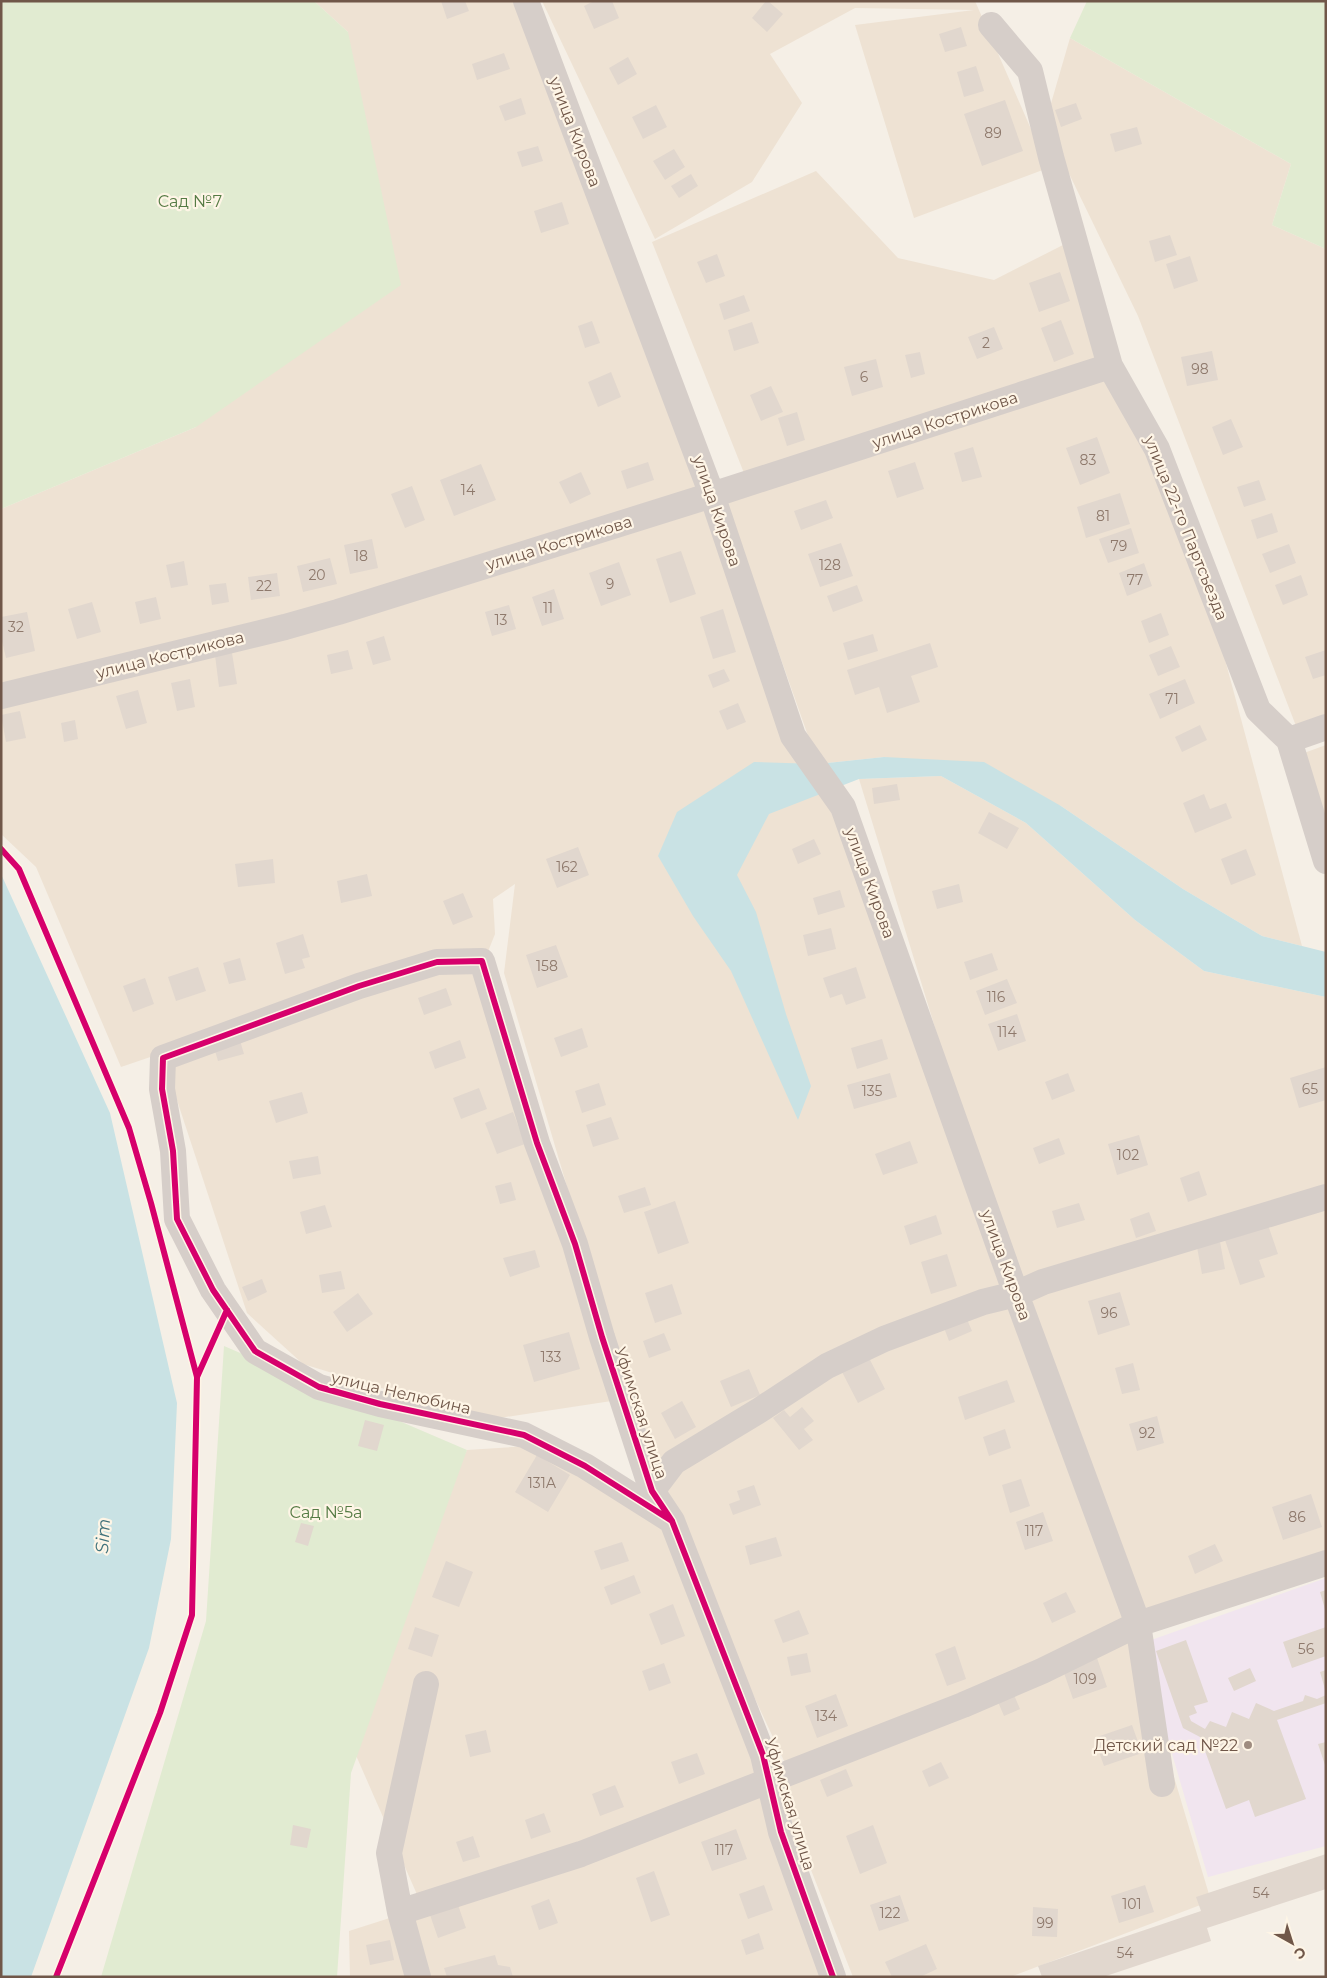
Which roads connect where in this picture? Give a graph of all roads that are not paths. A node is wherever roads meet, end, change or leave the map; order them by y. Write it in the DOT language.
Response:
graph roads {
  1 [pos="526,1"];
  2 [pos="991,25"];
  3 [pos="1110,366"];
  4 [pos="712,495"];
  5 [pos="1,696"];
  6 [pos="1326,727"];
  7 [pos="1289,740"];
  8 [pos="1326,861"];
  9 [pos="201,1044"];
  10 [pos="1326,1197"];
  11 [pos="1016,1294"];
  12 [pos="652,1491"];
  13 [pos="672,1521"];
  14 [pos="1326,1563"];
  15 [pos="1138,1624"];
  16 [pos="426,1684"];
  17 [pos="770,1780"];
  18 [pos="1162,1784"];
  19 [pos="400,1912"];
  20 [pos="418,1977"];
  21 [pos="834,1977"];
  1 -- 4 [label="street, улица Кирова"];
  2 -- 3 [label="street, улица 22-го Партсъезда"];
  3 -- 4 [label="street, улица Кострикова"];
  3 -- 7 [label="street, улица 22-го Партсъезда"];
  4 -- 5 [label="street, улица Кострикова"];
  4 -- 11 [label="street, улица Кирова"];
  6 -- 7 [label="street"];
  7 -- 8 [label="street, улица 22-го Партсъезда"];
  9 -- 12 [label="street, Уфимская улица"];
  9 -- 13 [label="street, улица Нелюбина"];
  10 -- 11 [label="street"];
  11 -- 12 [label="street"];
  11 -- 15 [label="street, улица Кирова"];
  12 -- 13 [label="street, Уфимская улица"];
  13 -- 17 [label="street, Уфимская улица"];
  14 -- 15 [label="street"];
  15 -- 17 [label="street"];
  15 -- 18 [label="street, улица Кирова"];
  16 -- 19 [label="street"];
  17 -- 19 [label="street"];
  17 -- 21 [label="street, Уфимская улица"];
  19 -- 20 [label="street"];
}
